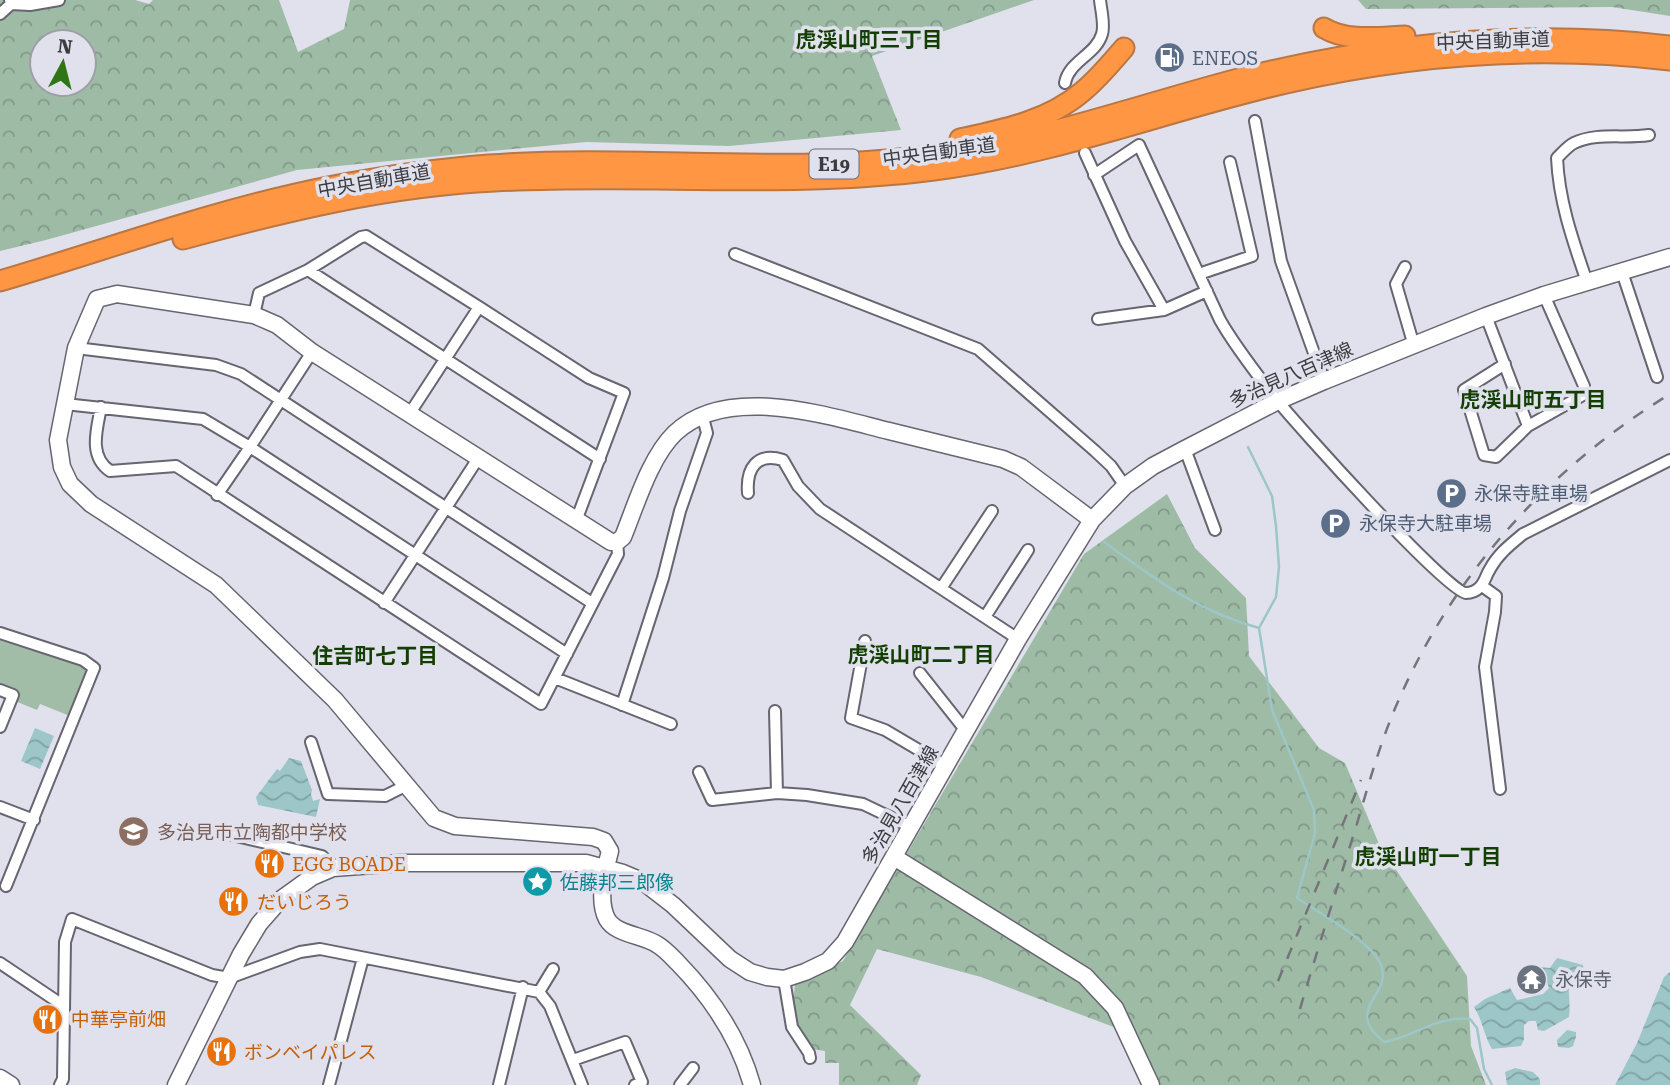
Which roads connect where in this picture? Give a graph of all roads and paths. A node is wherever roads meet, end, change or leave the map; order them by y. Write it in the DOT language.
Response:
graph roads {
  1 [pos="58,0"];
  2 [pos="1100,0"];
  3 [pos="11,2"];
  4 [pos="0,14"];
  5 [pos="1324,28"];
  6 [pos="1569,39"];
  7 [pos="1670,46"];
  8 [pos="1124,48"];
  9 [pos="1670,60"];
  10 [pos="1065,83"];
  11 [pos="1255,121"];
  12 [pos="1649,135"];
  13 [pos="1086,153"];
  14 [pos="1230,162"];
  15 [pos="736,164"];
  16 [pos="1094,175"];
  17 [pos="735,254"];
  18 [pos="1670,257"];
  19 [pos="1405,267"];
  20 [pos="308,270"];
  21 [pos="1622,272"];
  22 [pos="1199,274"];
  23 [pos="0,281"];
  24 [pos="1587,282"];
  25 [pos="1207,291"];
  26 [pos="0,295"];
  27 [pos="1544,295"];
  28 [pos="479,307"];
  29 [pos="1164,310"];
  30 [pos="254,315"];
  31 [pos="1486,316"];
  32 [pos="1098,319"];
  33 [pos="1414,346"];
  34 [pos="76,348"];
  35 [pos="312,352"];
  36 [pos="445,359"];
  37 [pos="1505,364"];
  38 [pos="1657,377"];
  39 [pos="1324,381"];
  40 [pos="280,400"];
  41 [pos="1278,401"];
  42 [pos="65,404"];
  43 [pos="101,407"];
  44 [pos="410,413"];
  45 [pos="702,414"];
  46 [pos="1528,426"];
  47 [pos="250,447"];
  48 [pos="1185,449"];
  49 [pos="479,457"];
  50 [pos="600,459"];
  51 [pos="1670,460"];
  52 [pos="1125,486"];
  53 [pos="748,493"];
  54 [pos="217,495"];
  55 [pos="446,508"];
  56 [pos="992,511"];
  57 [pos="1092,520"];
  58 [pos="576,521"];
  59 [pos="1215,530"];
  60 [pos="617,542"];
  61 [pos="1028,550"];
  62 [pos="416,557"];
  63 [pos="1482,586"];
  64 [pos="942,587"];
  65 [pos="384,603"];
  66 [pos="593,603"];
  67 [pos="985,617"];
  68 [pos="0,633"];
  69 [pos="1018,639"];
  70 [pos="864,641"];
  71 [pos="567,654"];
  72 [pos="920,673"];
  73 [pos="555,678"];
  74 [pos="0,690"];
  75 [pos="622,705"];
  76 [pos="775,711"];
  77 [pos="671,723"];
  78 [pos="0,727"];
  79 [pos="966,731"];
  80 [pos="311,742"];
  81 [pos="946,766"];
  82 [pos="699,772"];
  83 [pos="405,786"];
  84 [pos="1500,789"];
  85 [pos="777,793"];
  86 [pos="0,807"];
  87 [pos="34,820"];
  88 [pos="911,827"];
  89 [pos="232,835"];
  90 [pos="894,857"];
  91 [pos="333,868"];
  92 [pos="606,869"];
  93 [pos="6,886"];
  94 [pos="363,958"];
  95 [pos="0,963"];
  96 [pos="553,969"];
  97 [pos="229,978"];
  98 [pos="784,979"];
  99 [pos="523,987"];
  100 [pos="539,992"];
  101 [pos="64,1006"];
  102 [pos="810,1058"];
  103 [pos="573,1060"];
  104 [pos="693,1068"];
  105 [pos="0,1078"];
  106 [pos="11,1085"];
  107 [pos="60,1085"];
  108 [pos="176,1085"];
  109 [pos="329,1085"];
  110 [pos="499,1085"];
  111 [pos="582,1085"];
  112 [pos="635,1085"];
  113 [pos="680,1085"];
  114 [pos="752,1085"];
  115 [pos="1151,1085"];
  1 -- 3 [label="street"];
  2 -- 10 [label="street"];
  3 -- 4 [label="street"];
  5 -- 6 [label="highway"];
  6 -- 7 [label="highway, 中央自動車道 / E19"];
  6 -- 15 [label="highway, 中央自動車道 / E19"];
  8 -- 15 [label="highway"];
  9 -- 26 [label="highway, 中央自動車道 / E19"];
  11 -- 39 [label="street"];
  12 -- 24 [label="street"];
  13 -- 16 [label="street"];
  14 -- 22 [label="street"];
  15 -- 23 [label="highway, 中央自動車道 / E19"];
  16 -- 22 [label="street"];
  16 -- 29 [label="street"];
  17 -- 52 [label="street"];
  18 -- 21 [label="street, 多治見八百津線"];
  19 -- 33 [label="street"];
  20 -- 28 [label="street"];
  20 -- 30 [label="street"];
  20 -- 36 [label="street"];
  21 -- 24 [label="street, 多治見八百津線"];
  21 -- 38 [label="street"];
  22 -- 25 [label="street"];
  24 -- 27 [label="street, 多治見八百津線"];
  25 -- 29 [label="street"];
  25 -- 41 [label="street"];
  27 -- 31 [label="street, 多治見八百津線"];
  27 -- 46 [label="street"];
  28 -- 36 [label="street"];
  28 -- 50 [label="street"];
  29 -- 32 [label="street"];
  30 -- 34 [label="street"];
  30 -- 35 [label="street"];
  31 -- 33 [label="street, 多治見八百津線"];
  31 -- 37 [label="street"];
  33 -- 39 [label="street, 多治見八百津線"];
  34 -- 40 [label="street"];
  34 -- 42 [label="street"];
  35 -- 40 [label="street"];
  35 -- 44 [label="street"];
  36 -- 44 [label="street"];
  36 -- 50 [label="street"];
  37 -- 46 [label="street"];
  37 -- 46 [label="street"];
  39 -- 41 [label="street, 多治見八百津線"];
  40 -- 47 [label="street"];
  40 -- 55 [label="street"];
  41 -- 48 [label="street, 多治見八百津線"];
  41 -- 63 [label="street"];
  42 -- 43 [label="street"];
  42 -- 83 [label="street"];
  43 -- 47 [label="street"];
  43 -- 54 [label="street"];
  44 -- 49 [label="street"];
  45 -- 57 [label="street"];
  45 -- 60 [label="street"];
  45 -- 75 [label="street"];
  47 -- 54 [label="street"];
  47 -- 62 [label="street"];
  48 -- 52 [label="street, 多治見八百津線"];
  48 -- 59 [label="street"];
  49 -- 55 [label="street"];
  49 -- 58 [label="street"];
  50 -- 58 [label="street"];
  51 -- 63 [label="street"];
  52 -- 57 [label="street, 多治見八百津線"];
  53 -- 64 [label="street"];
  54 -- 65 [label="street"];
  55 -- 62 [label="street"];
  55 -- 66 [label="street"];
  56 -- 64 [label="street"];
  57 -- 69 [label="street, 多治見八百津線"];
  58 -- 60 [label="street"];
  60 -- 66 [label="street"];
  61 -- 67 [label="street"];
  62 -- 65 [label="street"];
  62 -- 71 [label="street"];
  63 -- 84 [label="street"];
  64 -- 67 [label="street"];
  65 -- 73 [label="street"];
  66 -- 71 [label="street"];
  67 -- 69 [label="street"];
  68 -- 87 [label="street"];
  69 -- 79 [label="street, 多治見八百津線"];
  70 -- 81 [label="street"];
  71 -- 73 [label="street"];
  72 -- 79 [label="street"];
  73 -- 75 [label="street"];
  74 -- 78 [label="street"];
  75 -- 77 [label="street"];
  76 -- 85 [label="street"];
  79 -- 81 [label="street, 多治見八百津線"];
  80 -- 83 [label="street"];
  81 -- 88 [label="street, 多治見八百津線"];
  82 -- 85 [label="street"];
  83 -- 92 [label="street"];
  85 -- 88 [label="street"];
  86 -- 87 [label="street"];
  87 -- 93 [label="street"];
  88 -- 90 [label="street, 多治見八百津線"];
  89 -- 91 [label="street"];
  90 -- 98 [label="street, 多治見八百津線"];
  90 -- 115 [label="street"];
  91 -- 92 [label="street"];
  91 -- 97 [label="street"];
  92 -- 98 [label="street"];
  92 -- 114 [label="street"];
  94 -- 97 [label="street"];
  94 -- 99 [label="street"];
  94 -- 109 [label="street"];
  95 -- 101 [label="street"];
  96 -- 100 [label="street"];
  97 -- 101 [label="street"];
  97 -- 108 [label="street"];
  98 -- 102 [label="street"];
  99 -- 100 [label="street"];
  99 -- 110 [label="street"];
  100 -- 103 [label="street"];
  101 -- 107 [label="street"];
  103 -- 111 [label="street"];
  103 -- 112 [label="street"];
  104 -- 113 [label="street"];
  105 -- 106 [label="street"];
}
